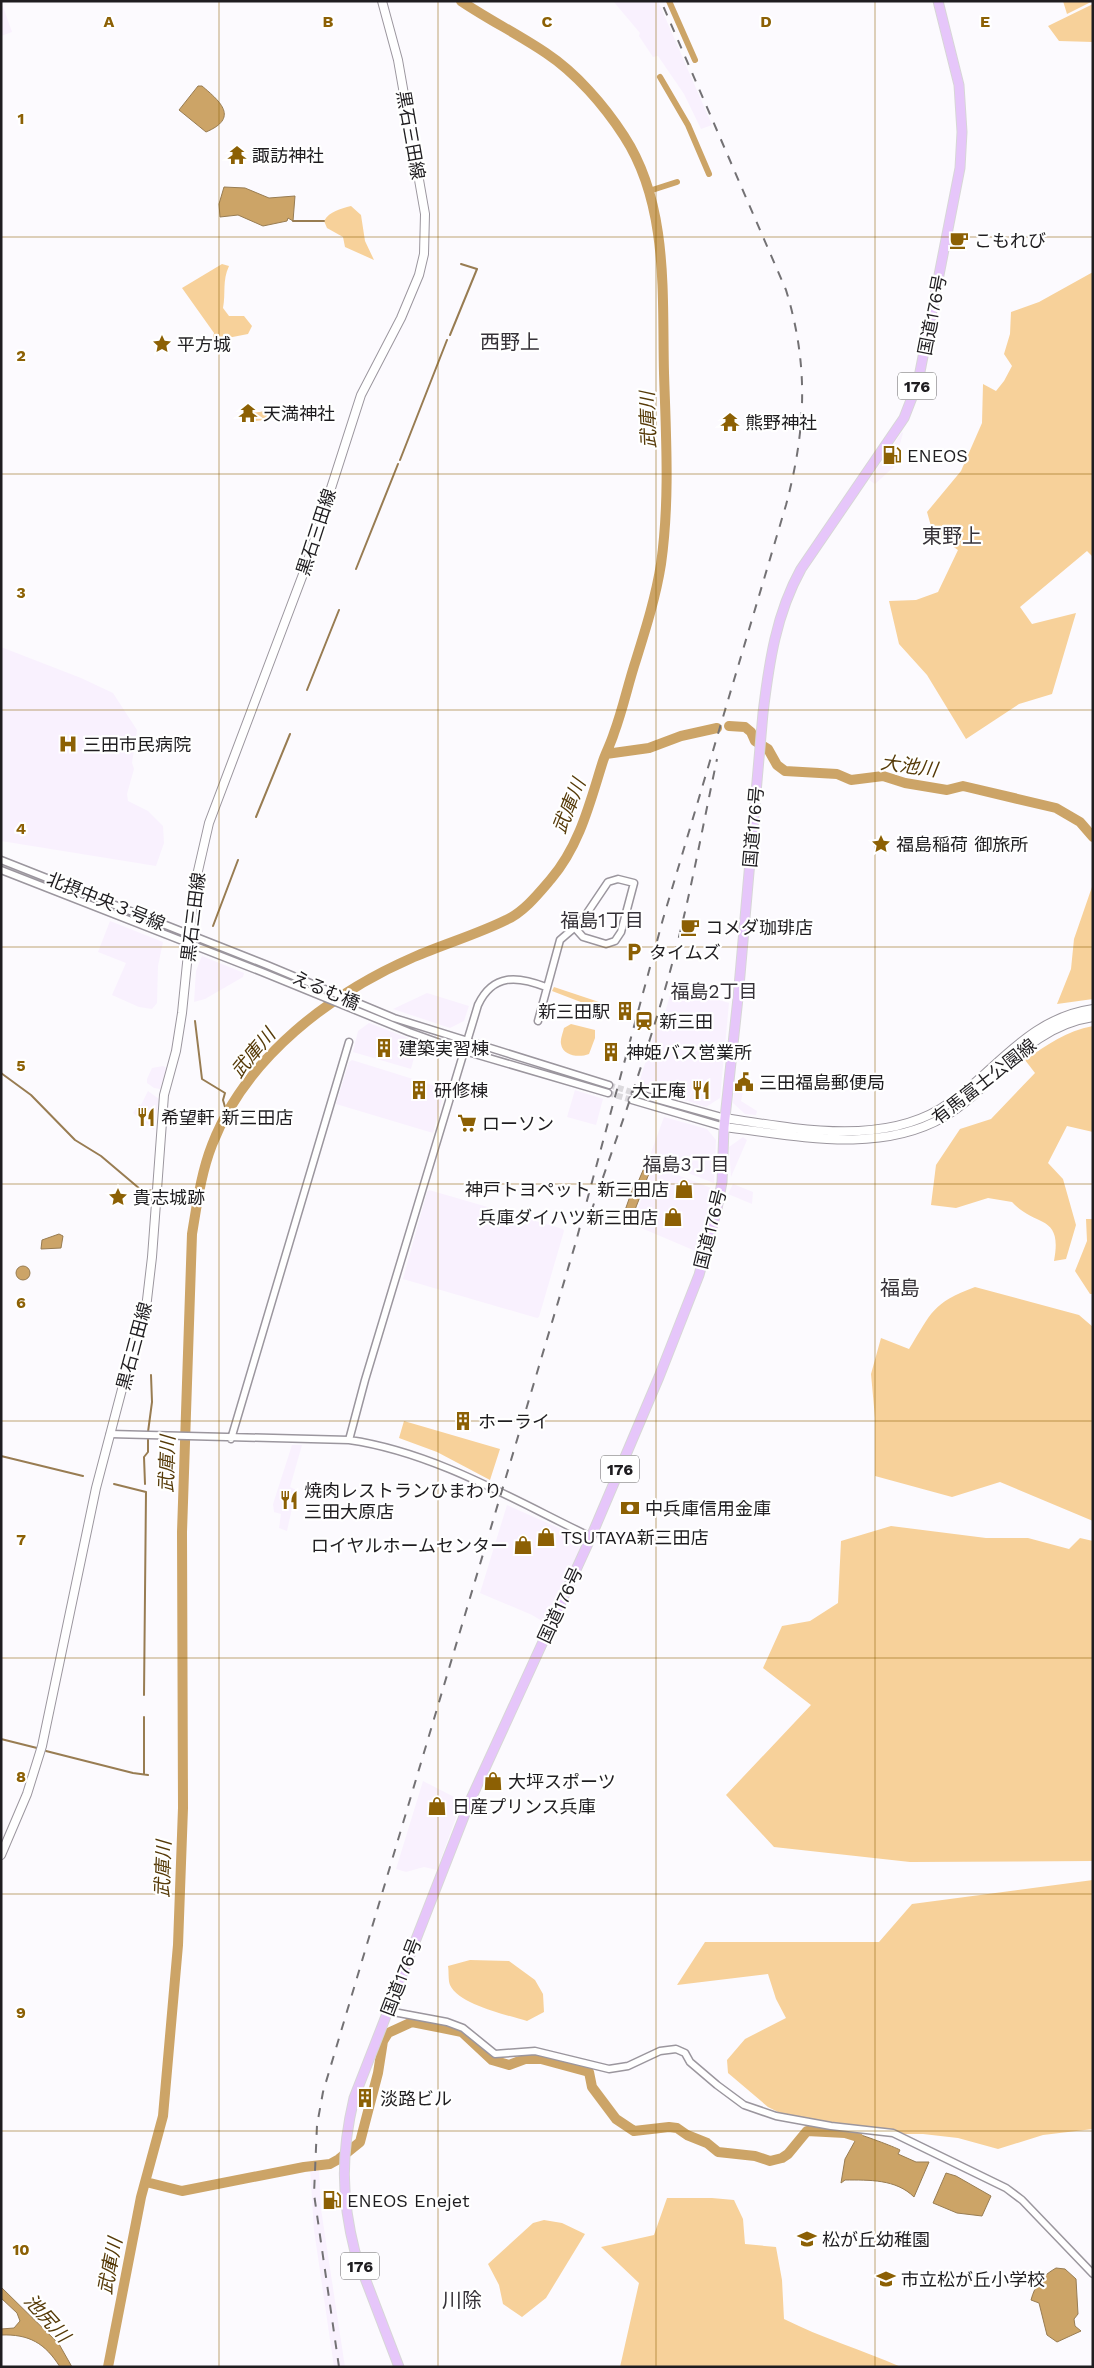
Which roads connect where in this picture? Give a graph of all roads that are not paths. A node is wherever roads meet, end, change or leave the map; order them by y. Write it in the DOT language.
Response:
graph roads {
  1 [pos="382,1"];
  2 [pos="938,1"];
  3 [pos="1,860"];
  4 [pos="1,870"];
  5 [pos="575,928"];
  6 [pos="189,934"];
  7 [pos="189,944"];
  8 [pos="267,964"];
  9 [pos="262,972"];
  10 [pos="546,986"];
  11 [pos="1093,1008"];
  12 [pos="1093,1017"];
  13 [pos="538,1021"];
  14 [pos="349,1042"];
  15 [pos="466,1042"];
  16 [pos="464,1050"];
  17 [pos="610,1085"];
  18 [pos="608,1093"];
  19 [pos="633,1096"];
  20 [pos="724,1122"];
  21 [pos="110,1434"];
  22 [pos="230,1439"];
  23 [pos="349,1440"];
  24 [pos="591,1537"];
  25 [pos="1,1854"];
  26 [pos="388,2011"];
  27 [pos="1093,2274"];
  28 [pos="399,2367"];
  1 -- 6 [label="main road, 黒石三田線"];
  2 -- 20 [label="highway, 国道176号 / 176"];
  3 -- 6 [label="street, 北摂中央３号線"];
  4 -- 7 [label="street, 北摂中央３号線"];
  5 -- 5 [label="street"];
  5 -- 10 [label="street"];
  6 -- 7 [label="main road, 黒石三田線"];
  6 -- 8 [label="street, 北摂中央３号線"];
  7 -- 9 [label="street, 北摂中央３号線"];
  7 -- 21 [label="main road, 黒石三田線"];
  8 -- 15 [label="street, えるむ橋"];
  9 -- 16 [label="street, えるむ橋"];
  10 -- 13 [label="street"];
  10 -- 15 [label="street"];
  11 -- 20 [label="main road, 有馬富士公園線"];
  12 -- 20 [label="main road, 有馬富士公園線"];
  14 -- 22 [label="street"];
  15 -- 16 [label="street"];
  15 -- 17 [label="street"];
  16 -- 18 [label="street"];
  16 -- 23 [label="street"];
  19 -- 20 [label="street"];
  20 -- 24 [label="highway, 国道176号 / 176"];
  21 -- 22 [label="street"];
  21 -- 25 [label="main road, 黒石三田線"];
  22 -- 23 [label="street"];
  23 -- 24 [label="street"];
  24 -- 26 [label="highway, 国道176号 / 176"];
  26 -- 27 [label="street"];
  26 -- 28 [label="highway, 国道176号 / 176"];
}
